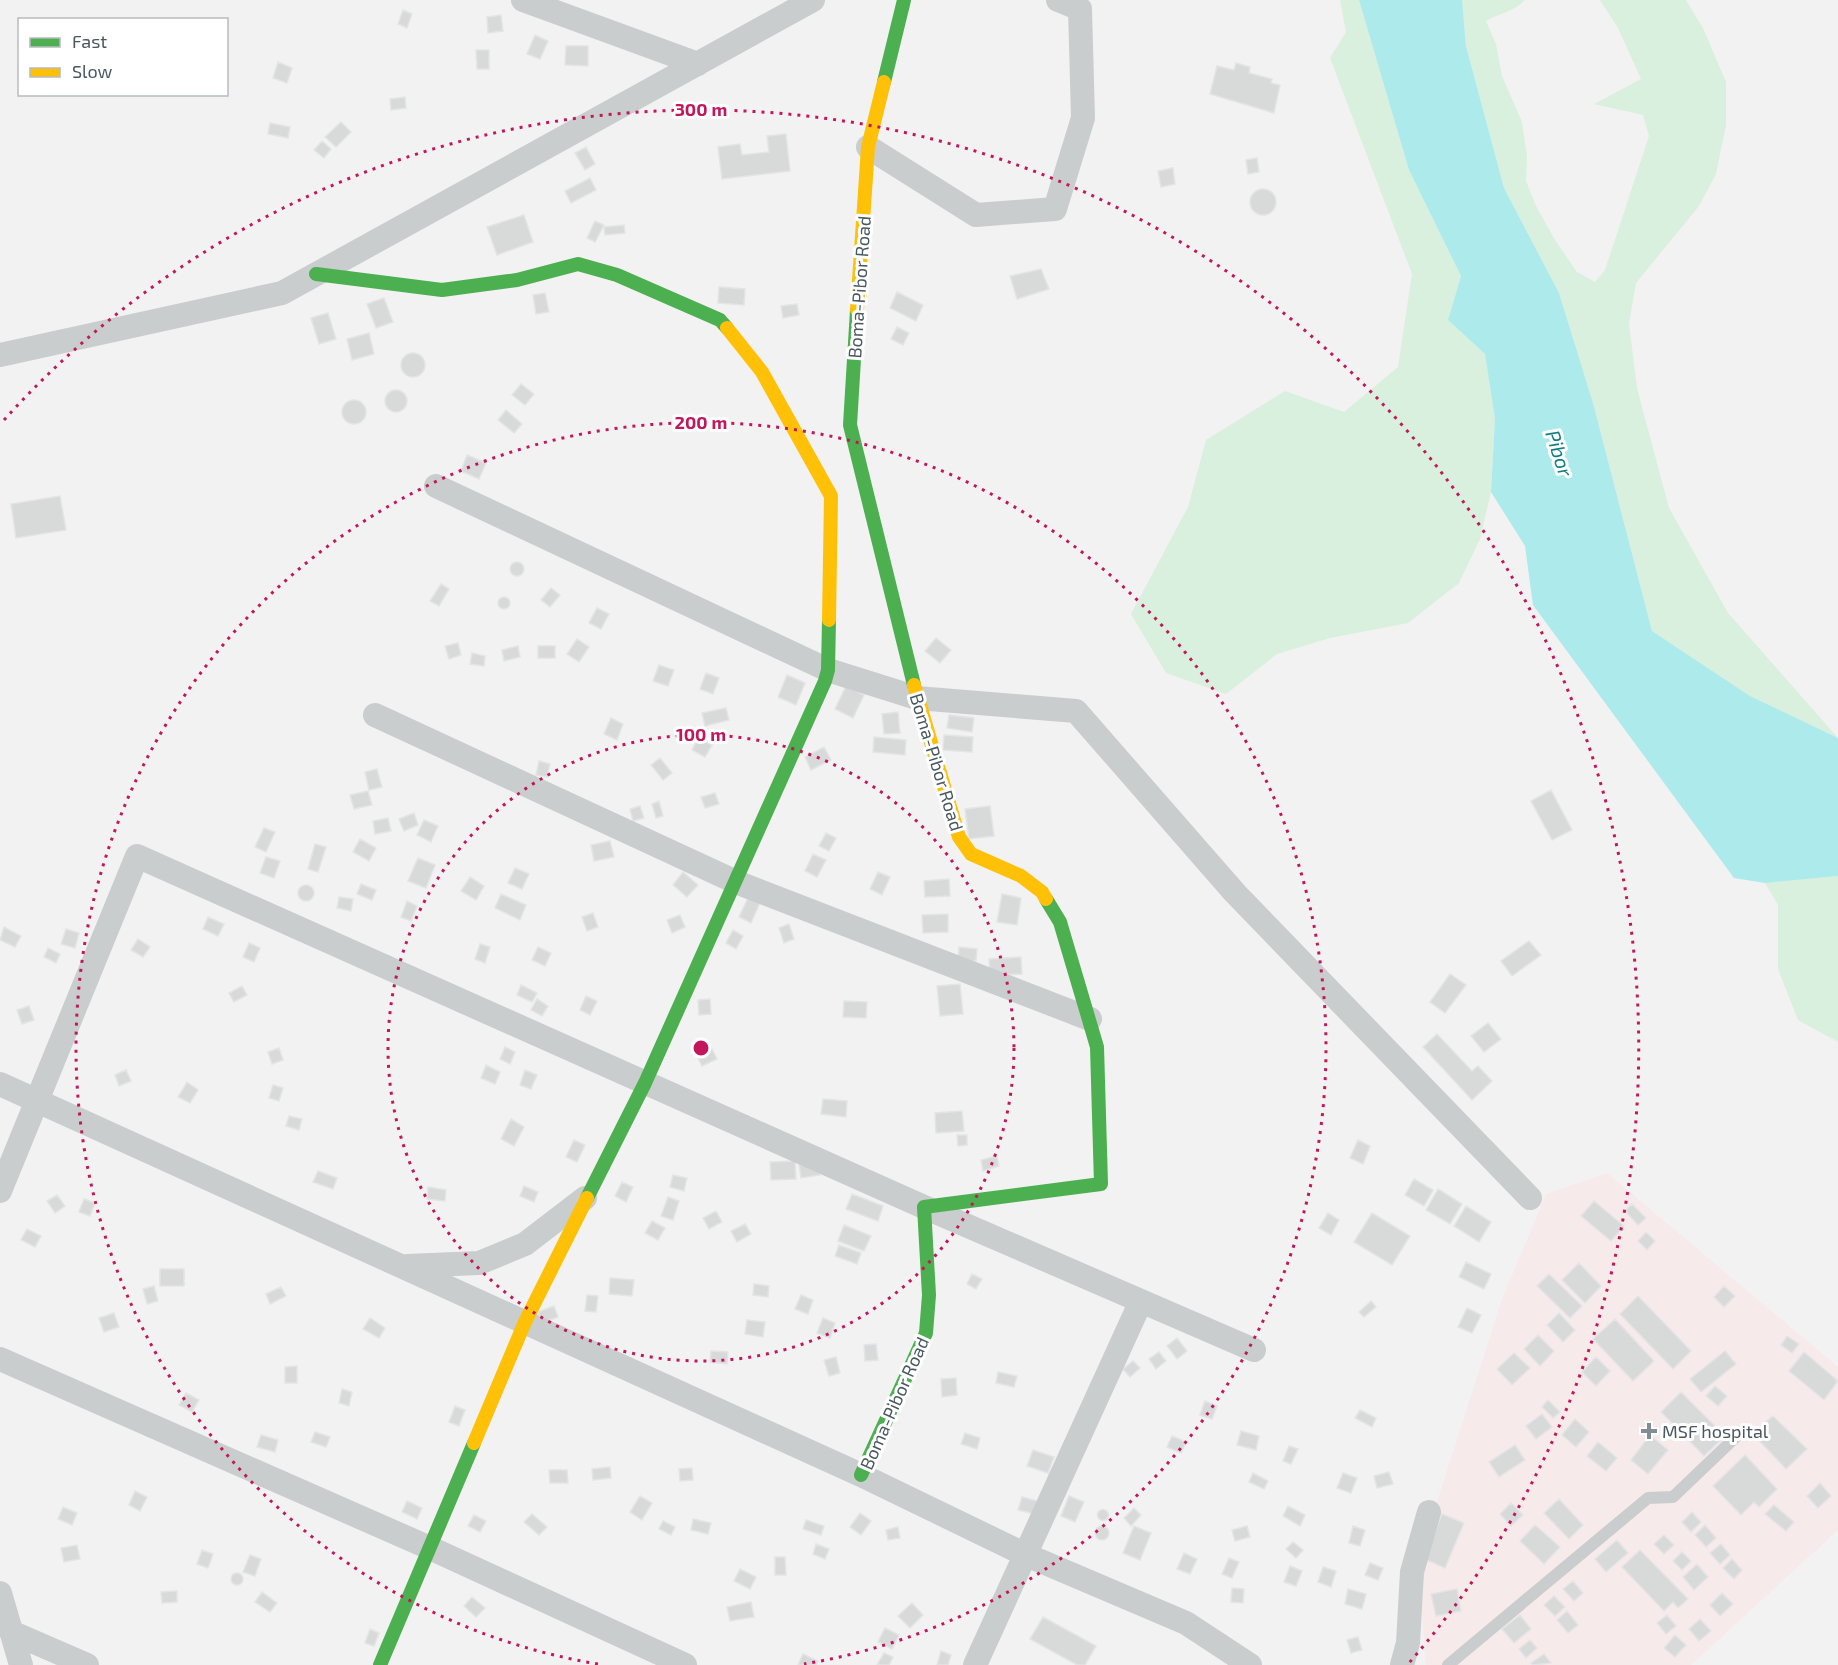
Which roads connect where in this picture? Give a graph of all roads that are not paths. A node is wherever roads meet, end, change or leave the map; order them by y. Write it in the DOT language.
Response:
graph roads {
  1 [pos="523,0"];
  2 [pos="813,0"];
  3 [pos="904,0"];
  4 [pos="1058,0"];
  5 [pos="698,64"];
  6 [pos="868,147"];
  7 [pos="316,274"];
  8 [pos="0,354"];
  9 [pos="436,486"];
  10 [pos="828,670"];
  11 [pos="917,698"];
  12 [pos="375,715"];
  13 [pos="736,882"];
  14 [pos="1090,1019"];
  15 [pos="645,1083"];
  16 [pos="0,1084"];
  17 [pos="37,1101"];
  18 [pos="0,1191"];
  19 [pos="588,1195"];
  20 [pos="1530,1198"];
  21 [pos="924,1207"];
  22 [pos="402,1266"];
  23 [pos="1141,1301"];
  24 [pos="525,1322"];
  25 [pos="1254,1350"];
  26 [pos="0,1359"];
  27 [pos="1741,1432"];
  28 [pos="861,1475"];
  29 [pos="1429,1512"];
  30 [pos="430,1548"];
  31 [pos="1024,1554"];
  32 [pos="0,1593"];
  33 [pos="11,1632"];
  34 [pos="21,1665"];
  35 [pos="87,1665"];
  36 [pos="380,1665"];
  37 [pos="685,1665"];
  38 [pos="975,1665"];
  39 [pos="1250,1665"];
  40 [pos="1402,1665"];
  41 [pos="1448,1665"];
  1 -- 5 [label="street"];
  2 -- 5 [label="street"];
  3 -- 6 [label="street, Boma-Pibor Road"];
  4 -- 6 [label="street"];
  5 -- 7 [label="street"];
  6 -- 11 [label="street, Boma-Pibor Road"];
  7 -- 8 [label="street"];
  7 -- 10 [label="street"];
  9 -- 10 [label="street"];
  10 -- 11 [label="street"];
  10 -- 13 [label="street"];
  11 -- 14 [label="street, Boma-Pibor Road"];
  11 -- 20 [label="street"];
  12 -- 13 [label="street"];
  13 -- 14 [label="street"];
  13 -- 15 [label="street"];
  14 -- 21 [label="street, Boma-Pibor Road"];
  15 -- 17 [label="street"];
  15 -- 19 [label="street"];
  15 -- 21 [label="street"];
  16 -- 17 [label="street"];
  17 -- 18 [label="street"];
  17 -- 22 [label="street"];
  19 -- 22 [label="street"];
  19 -- 24 [label="street"];
  21 -- 23 [label="street"];
  21 -- 28 [label="street, Boma-Pibor Road"];
  22 -- 24 [label="street"];
  23 -- 25 [label="street"];
  23 -- 31 [label="street"];
  24 -- 28 [label="street"];
  24 -- 30 [label="street"];
  26 -- 30 [label="street"];
  27 -- 41 [label="lane"];
  28 -- 31 [label="street, Boma-Pibor Road"];
  29 -- 40 [label="street"];
  30 -- 36 [label="street"];
  30 -- 37 [label="street"];
  31 -- 38 [label="street"];
  31 -- 39 [label="street, Boma-Pibor Road"];
  32 -- 33 [label="street"];
  33 -- 34 [label="street"];
  33 -- 35 [label="street"];
}
